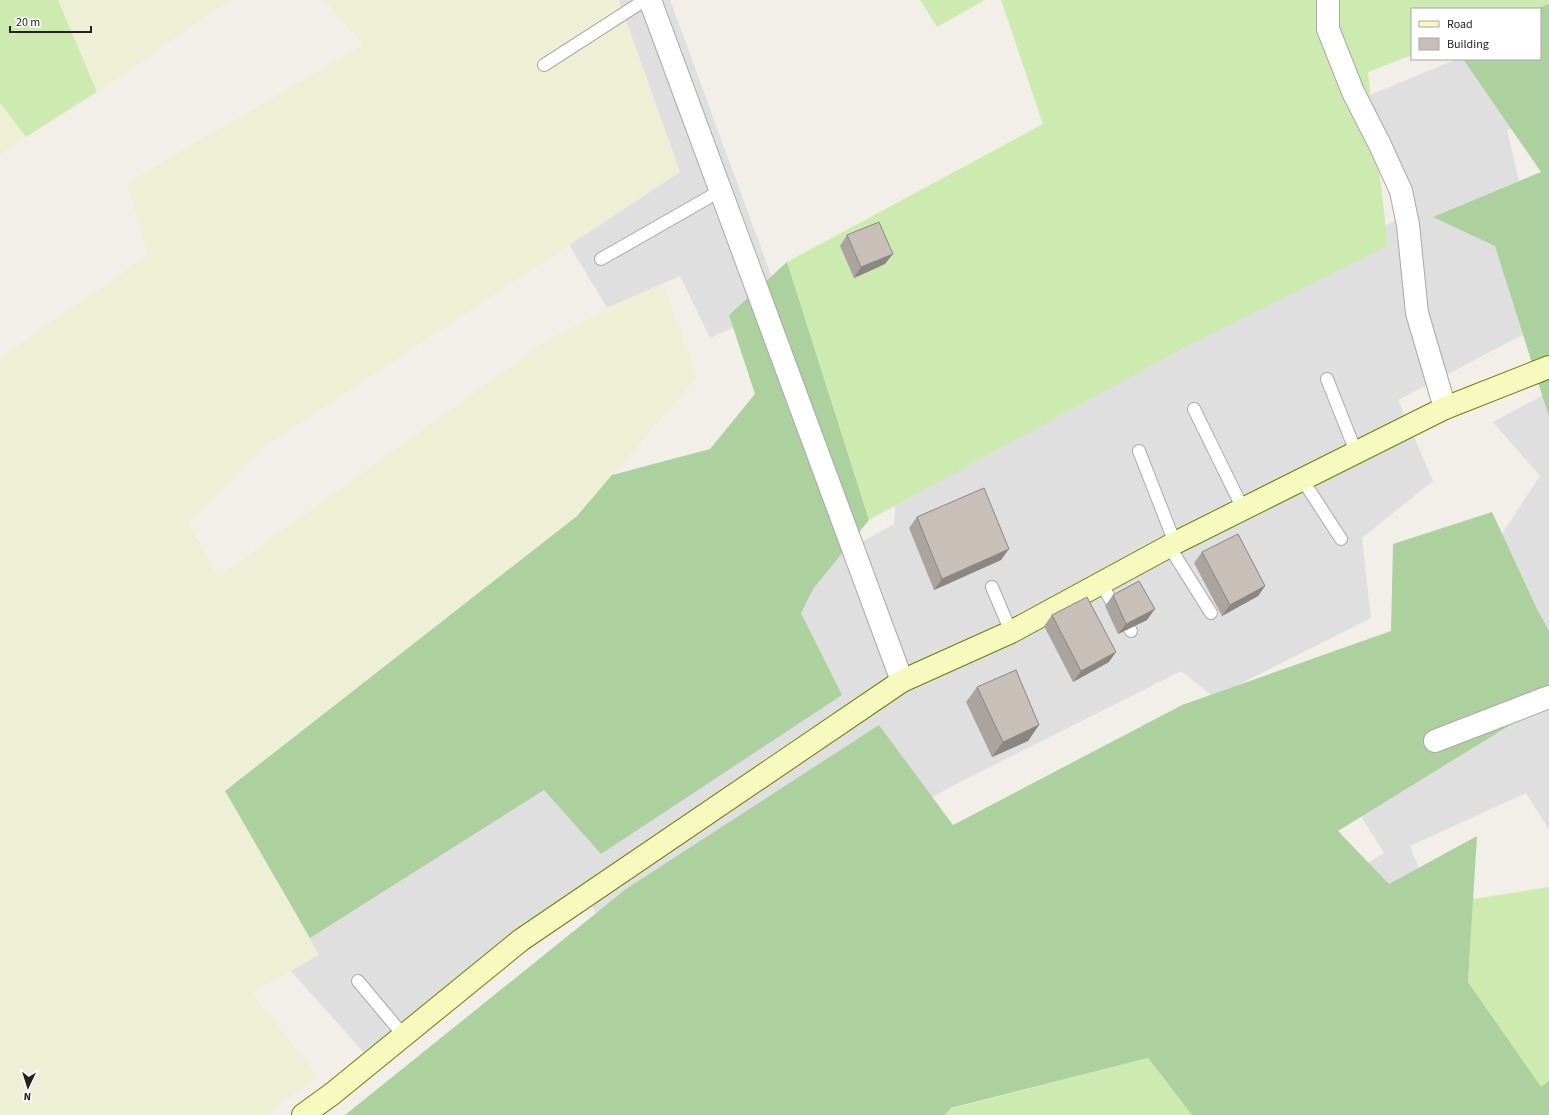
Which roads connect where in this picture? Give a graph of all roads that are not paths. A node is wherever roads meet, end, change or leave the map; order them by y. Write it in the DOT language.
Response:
graph roads {
  1 [pos="645,0"];
  2 [pos="650,0"];
  3 [pos="1328,0"];
  4 [pos="544,65"];
  5 [pos="720,191"];
  6 [pos="601,259"];
  7 [pos="1549,367"];
  8 [pos="1327,379"];
  9 [pos="1445,408"];
  10 [pos="1194,409"];
  11 [pos="1139,451"];
  12 [pos="1356,452"];
  13 [pos="1302,479"];
  14 [pos="1243,509"];
  15 [pos="1341,539"];
  16 [pos="1172,544"];
  17 [pos="1100,583"];
  18 [pos="992,587"];
  19 [pos="1211,613"];
  20 [pos="1130,631"];
  21 [pos="1012,632"];
  22 [pos="902,681"];
  23 [pos="1549,698"];
  24 [pos="1435,741"];
  25 [pos="358,981"];
  26 [pos="404,1036"];
  27 [pos="303,1115"];
  1 -- 4 [label="lane"];
  2 -- 5 [label="street"];
  3 -- 9 [label="street"];
  5 -- 6 [label="lane"];
  5 -- 22 [label="street"];
  7 -- 9 [label="street"];
  8 -- 12 [label="lane"];
  9 -- 12 [label="street"];
  10 -- 14 [label="lane"];
  11 -- 16 [label="lane"];
  12 -- 13 [label="street"];
  13 -- 14 [label="street"];
  13 -- 15 [label="lane"];
  14 -- 16 [label="street"];
  16 -- 17 [label="street"];
  16 -- 19 [label="lane"];
  17 -- 20 [label="lane"];
  17 -- 21 [label="street"];
  18 -- 21 [label="lane"];
  21 -- 22 [label="street"];
  22 -- 26 [label="street"];
  23 -- 24 [label="street"];
  25 -- 26 [label="lane"];
  26 -- 27 [label="street"];
}
